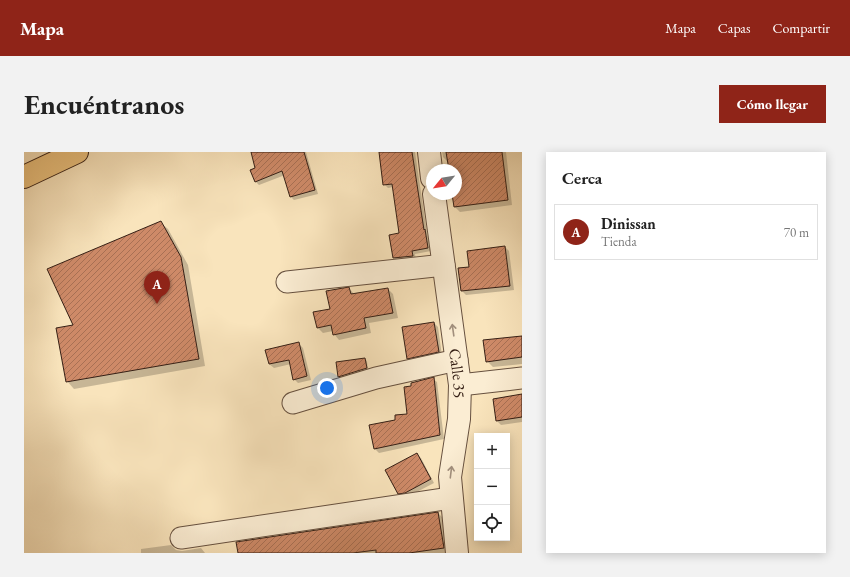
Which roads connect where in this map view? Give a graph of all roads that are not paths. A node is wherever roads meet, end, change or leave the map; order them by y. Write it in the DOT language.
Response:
graph roads {
  1 [pos="77,152"];
  2 [pos="428,152"];
  3 [pos="430,164"];
  4 [pos="24,177"];
  5 [pos="435,200"];
  6 [pos="444,265"];
  7 [pos="287,282"];
  8 [pos="457,360"];
  9 [pos="522,378"];
  10 [pos="460,385"];
  11 [pos="293,403"];
  12 [pos="451,498"];
  13 [pos="181,538"];
  14 [pos="457,553"];
  1 -- 4 [label="highway"];
  2 -- 3 [label="street"];
  5 -- 6 [label="street, Calle 35"];
  6 -- 7 [label="street"];
  8 -- 6 [label="street, Calle 35, one-way"];
  8 -- 10 [label="street, Calle 35"];
  8 -- 11 [label="street"];
  9 -- 10 [label="street"];
  12 -- 10 [label="street, Calle 35, one-way"];
  12 -- 13 [label="street"];
  12 -- 14 [label="street, Calle 35"];
}
